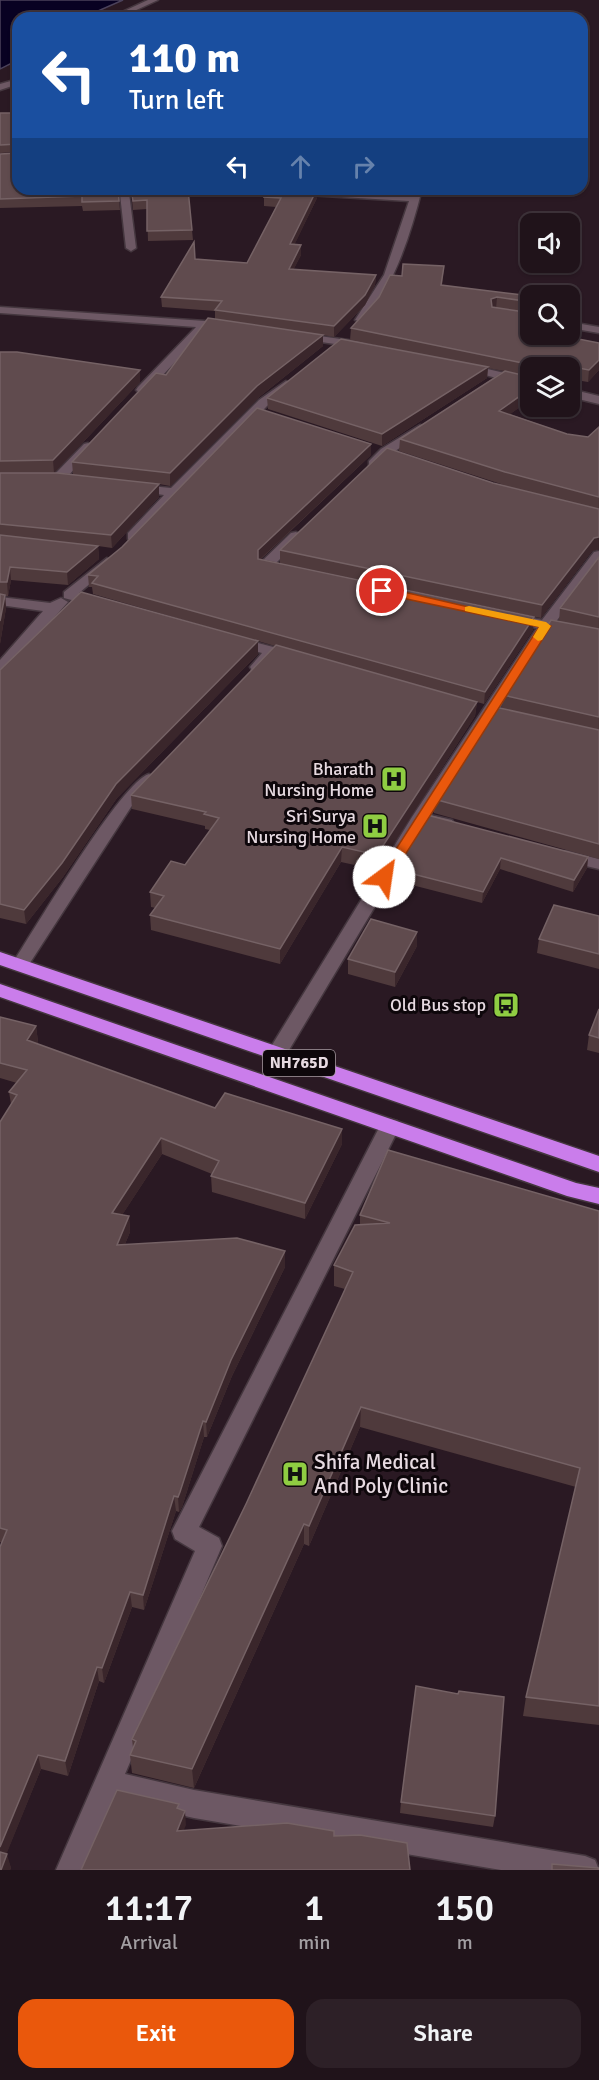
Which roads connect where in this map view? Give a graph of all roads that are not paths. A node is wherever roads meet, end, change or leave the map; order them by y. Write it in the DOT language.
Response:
graph roads {
  1 [pos="154,0"];
  2 [pos="127,12"];
  3 [pos="124,195"];
  4 [pos="415,195"];
  5 [pos="131,248"];
  6 [pos="0,310"];
  7 [pos="205,324"];
  8 [pos="227,327"];
  9 [pos="580,327"];
  10 [pos="599,330"];
  11 [pos="282,334"];
  12 [pos="347,334"];
  13 [pos="373,347"];
  14 [pos="323,355"];
  15 [pos="455,364"];
  16 [pos="297,376"];
  17 [pos="502,376"];
  18 [pos="520,380"];
  19 [pos="483,388"];
  20 [pos="580,395"];
  21 [pos="599,400"];
  22 [pos="131,401"];
  23 [pos="434,420"];
  24 [pos="99,436"];
  25 [pos="359,476"];
  26 [pos="93,483"];
  27 [pos="116,485"];
  28 [pos="174,492"];
  29 [pos="308,525"];
  30 [pos="123,546"];
  31 [pos="93,551"];
  32 [pos="599,555"];
  33 [pos="300,573"];
  34 [pos="69,595"];
  35 [pos="0,601"];
  36 [pos="53,608"];
  37 [pos="114,608"];
  38 [pos="499,615"];
  39 [pos="546,626"];
  40 [pos="215,636"];
  41 [pos="599,637"];
  42 [pos="0,669"];
  43 [pos="247,677"];
  44 [pos="158,770"];
  45 [pos="420,817"];
  46 [pos="465,829"];
  47 [pos="554,853"];
  48 [pos="599,864"];
  49 [pos="0,958"];
  50 [pos="20,965"];
  51 [pos="0,990"];
  52 [pos="276,1055"];
  53 [pos="390,1126"];
  54 [pos="599,1164"];
  55 [pos="599,1196"];
  56 [pos="107,1784"];
  57 [pos="70,1870"];
  58 [pos="585,1870"];
  1 -- 2 [label="street"];
  3 -- 5 [label="street"];
  4 -- 12 [label="street"];
  6 -- 7 [label="street"];
  7 -- 8 [label="street"];
  7 -- 22 [label="street"];
  9 -- 10 [label="street"];
  11 -- 12 [label="street"];
  12 -- 13 [label="street"];
  12 -- 14 [label="street"];
  15 -- 17 [label="street"];
  16 -- 28 [label="street"];
  17 -- 18 [label="street"];
  17 -- 19 [label="street"];
  20 -- 21 [label="street"];
  23 -- 25 [label="street"];
  24 -- 26 [label="street"];
  27 -- 28 [label="street"];
  28 -- 30 [label="street"];
  29 -- 33 [label="street"];
  31 -- 34 [label="street"];
  32 -- 39 [label="street"];
  34 -- 36 [label="street"];
  34 -- 37 [label="street"];
  35 -- 36 [label="street"];
  36 -- 42 [label="street"];
  38 -- 39 [label="street"];
  39 -- 41 [label="street"];
  39 -- 45 [label="street"];
  40 -- 43 [label="street"];
  44 -- 50 [label="street"];
  45 -- 46 [label="street"];
  45 -- 52 [label="street"];
  47 -- 48 [label="street"];
  49 -- 50 [label="highway, NH765D"];
  50 -- 52 [label="highway, NH765D"];
  51 -- 53 [label="highway, NH765D"];
  52 -- 54 [label="highway, NH765D"];
  53 -- 55 [label="highway, NH765D"];
  53 -- 56 [label="street"];
  56 -- 57 [label="street"];
  56 -- 58 [label="street"];
}
